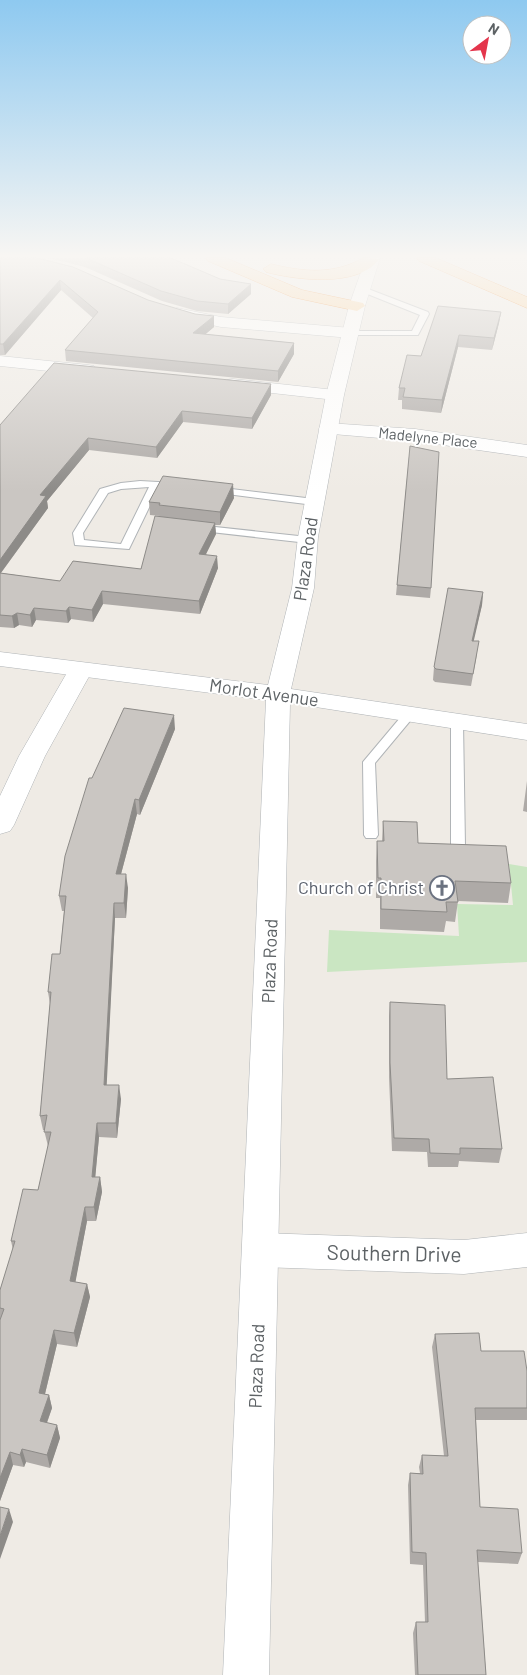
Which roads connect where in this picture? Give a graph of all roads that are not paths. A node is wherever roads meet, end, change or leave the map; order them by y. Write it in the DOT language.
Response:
graph roads {
  1 [pos="349,336"];
  2 [pos="0,361"];
  3 [pos="107,372"];
  4 [pos="214,382"];
  5 [pos="335,395"];
  6 [pos="328,429"];
  7 [pos="527,451"];
  8 [pos="155,484"];
  9 [pos="188,487"];
  10 [pos="207,489"];
  11 [pos="314,502"];
  12 [pos="138,521"];
  13 [pos="150,523"];
  14 [pos="187,527"];
  15 [pos="308,540"];
  16 [pos="0,659"];
  17 [pos="80,671"];
  18 [pos="278,694"];
  19 [pos="409,715"];
  20 [pos="457,722"];
  21 [pos="527,732"];
  22 [pos="0,825"];
  23 [pos="371,835"];
  24 [pos="458,846"];
  25 [pos="261,1250"];
  26 [pos="527,1250"];
  27 [pos="246,1675"];
  1 -- 5 [label="street, Plaza Road"];
  2 -- 3 [label="street"];
  4 -- 5 [label="street"];
  5 -- 6 [label="street, Plaza Road"];
  6 -- 7 [label="street, Madelyne Place"];
  6 -- 11 [label="street, Plaza Road"];
  8 -- 9 [label="lane"];
  8 -- 12 [label="lane"];
  8 -- 12 [label="lane"];
  10 -- 11 [label="lane"];
  11 -- 15 [label="street, Plaza Road"];
  12 -- 13 [label="lane"];
  14 -- 15 [label="lane"];
  15 -- 18 [label="street, Plaza Road"];
  16 -- 17 [label="street, Morlot Avenue"];
  17 -- 18 [label="street, Morlot Avenue"];
  17 -- 22 [label="street"];
  18 -- 19 [label="street, Morlot Avenue"];
  18 -- 25 [label="street, Plaza Road"];
  19 -- 20 [label="street, Morlot Avenue"];
  19 -- 23 [label="lane"];
  20 -- 21 [label="street, Morlot Avenue"];
  20 -- 24 [label="lane"];
  25 -- 26 [label="street, Southern Drive"];
  25 -- 27 [label="street, Plaza Road"];
}
